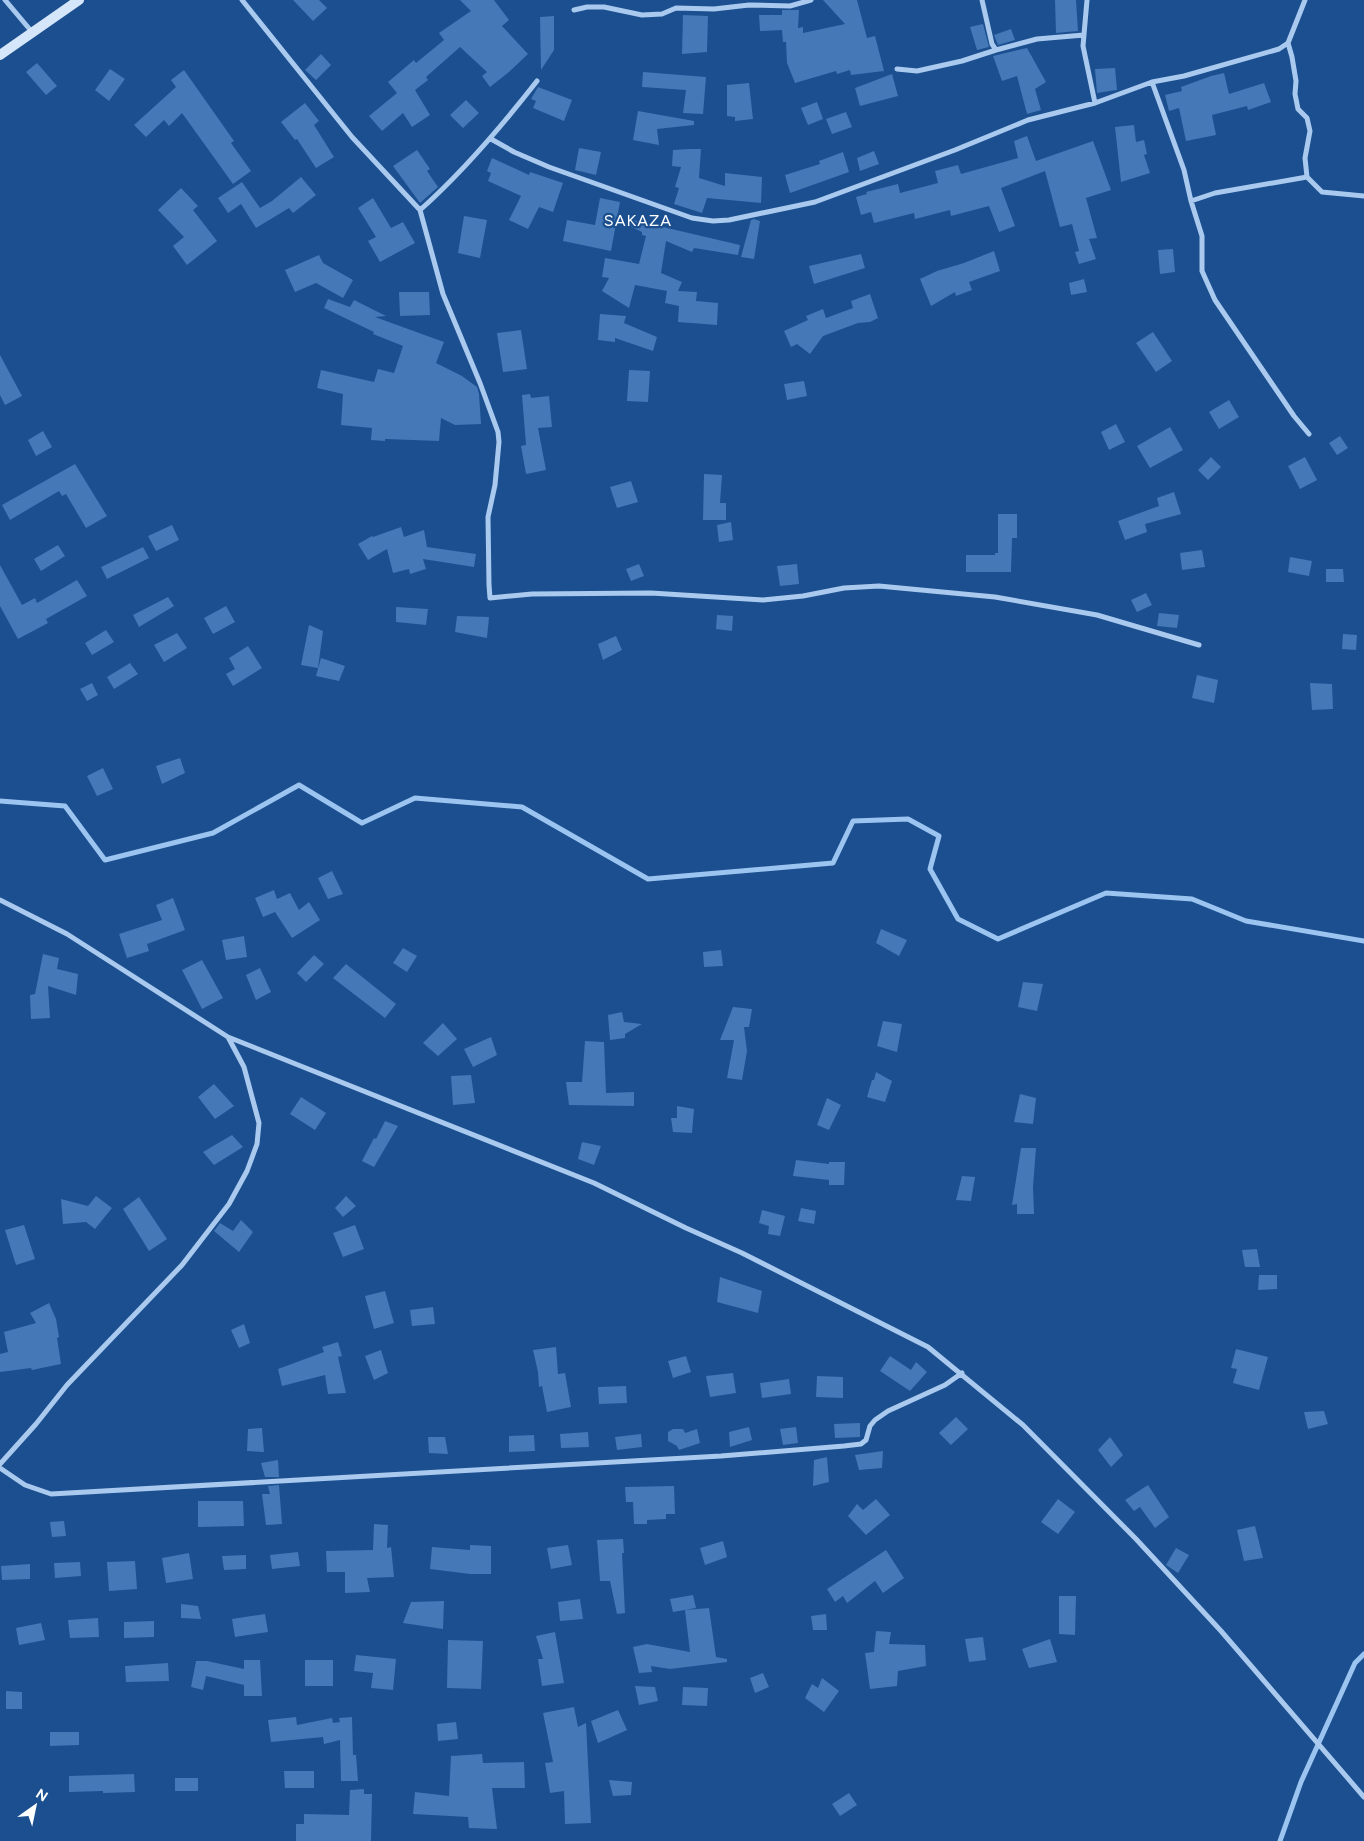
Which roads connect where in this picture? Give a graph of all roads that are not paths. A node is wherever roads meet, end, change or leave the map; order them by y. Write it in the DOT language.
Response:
graph roads {
  1 [pos="5,0"];
  2 [pos="79,0"];
  3 [pos="242,0"];
  4 [pos="811,0"];
  5 [pos="982,0"];
  6 [pos="1087,0"];
  7 [pos="1305,0"];
  8 [pos="574,10"];
  9 [pos="32,33"];
  10 [pos="1084,35"];
  11 [pos="1288,43"];
  12 [pos="996,50"];
  13 [pos="0,55"];
  14 [pos="897,69"];
  15 [pos="537,81"];
  16 [pos="1152,82"];
  17 [pos="1094,103"];
  18 [pos="491,139"];
  19 [pos="1307,177"];
  20 [pos="1364,196"];
  21 [pos="1190,201"];
  22 [pos="420,210"];
  23 [pos="1309,434"];
  24 [pos="1199,645"];
  25 [pos="0,900"];
  26 [pos="228,1036"];
  27 [pos="962,1373"];
  28 [pos="0,1466"];
  29 [pos="1364,1796"];
  1 -- 9 [label="street"];
  2 -- 9 [label="street"];
  3 -- 22 [label="street"];
  4 -- 8 [label="street"];
  5 -- 12 [label="street"];
  6 -- 10 [label="street"];
  7 -- 11 [label="street"];
  9 -- 13 [label="street"];
  10 -- 12 [label="street"];
  10 -- 17 [label="street"];
  11 -- 16 [label="street"];
  11 -- 19 [label="street"];
  12 -- 14 [label="street"];
  15 -- 18 [label="street"];
  16 -- 17 [label="street"];
  16 -- 21 [label="street"];
  17 -- 18 [label="street"];
  18 -- 22 [label="street"];
  19 -- 20 [label="street"];
  19 -- 21 [label="street"];
  21 -- 23 [label="street"];
  22 -- 24 [label="street"];
  25 -- 26 [label="street"];
  26 -- 27 [label="street"];
  26 -- 28 [label="street"];
  27 -- 28 [label="street"];
  27 -- 29 [label="street"];
}
